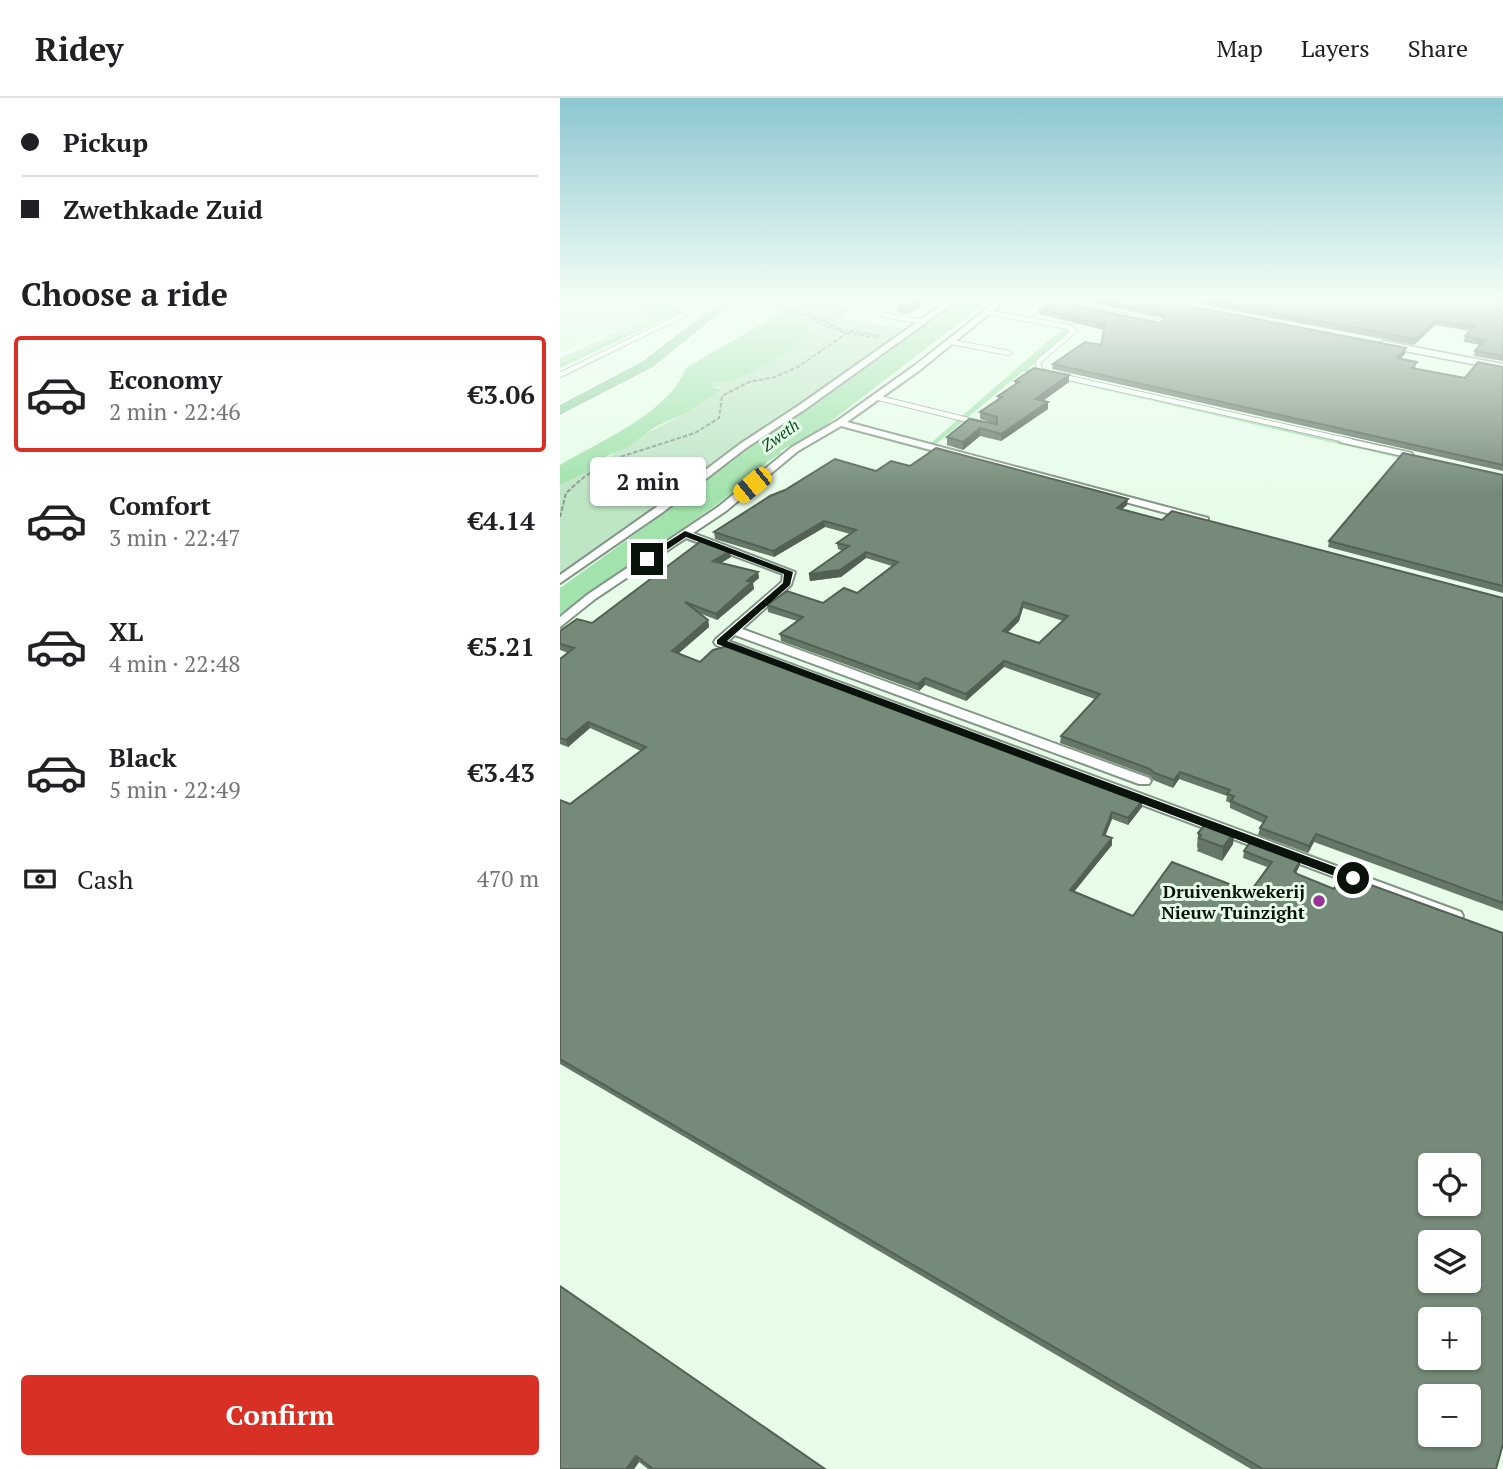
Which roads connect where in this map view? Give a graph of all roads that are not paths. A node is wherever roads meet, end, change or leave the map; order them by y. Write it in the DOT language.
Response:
graph roads {
  1 [pos="580,365"];
  2 [pos="627,365"];
  3 [pos="646,365"];
  4 [pos="861,365"];
  5 [pos="919,365"];
  6 [pos="1039,365"];
  7 [pos="560,375"];
  8 [pos="875,397"];
  9 [pos="560,399"];
  10 [pos="560,411"];
  11 [pos="840,422"];
  12 [pos="985,425"];
  13 [pos="1421,458"];
  14 [pos="1213,522"];
  15 [pos="685,534"];
  16 [pos="560,580"];
  17 [pos="560,623"];
  18 [pos="733,630"];
  19 [pos="1144,781"];
  20 [pos="1464,919"];
  1 -- 7 [label="lane"];
  2 -- 9 [label="main road"];
  3 -- 10 [label="main road"];
  4 -- 16 [label="street"];
  5 -- 8 [label="street"];
  6 -- 13 [label="lane"];
  8 -- 11 [label="street"];
  8 -- 12 [label="lane"];
  11 -- 14 [label="street"];
  11 -- 15 [label="street"];
  15 -- 17 [label="street"];
  15 -- 18 [label="street"];
  18 -- 19 [label="street"];
  18 -- 20 [label="street"];
}
